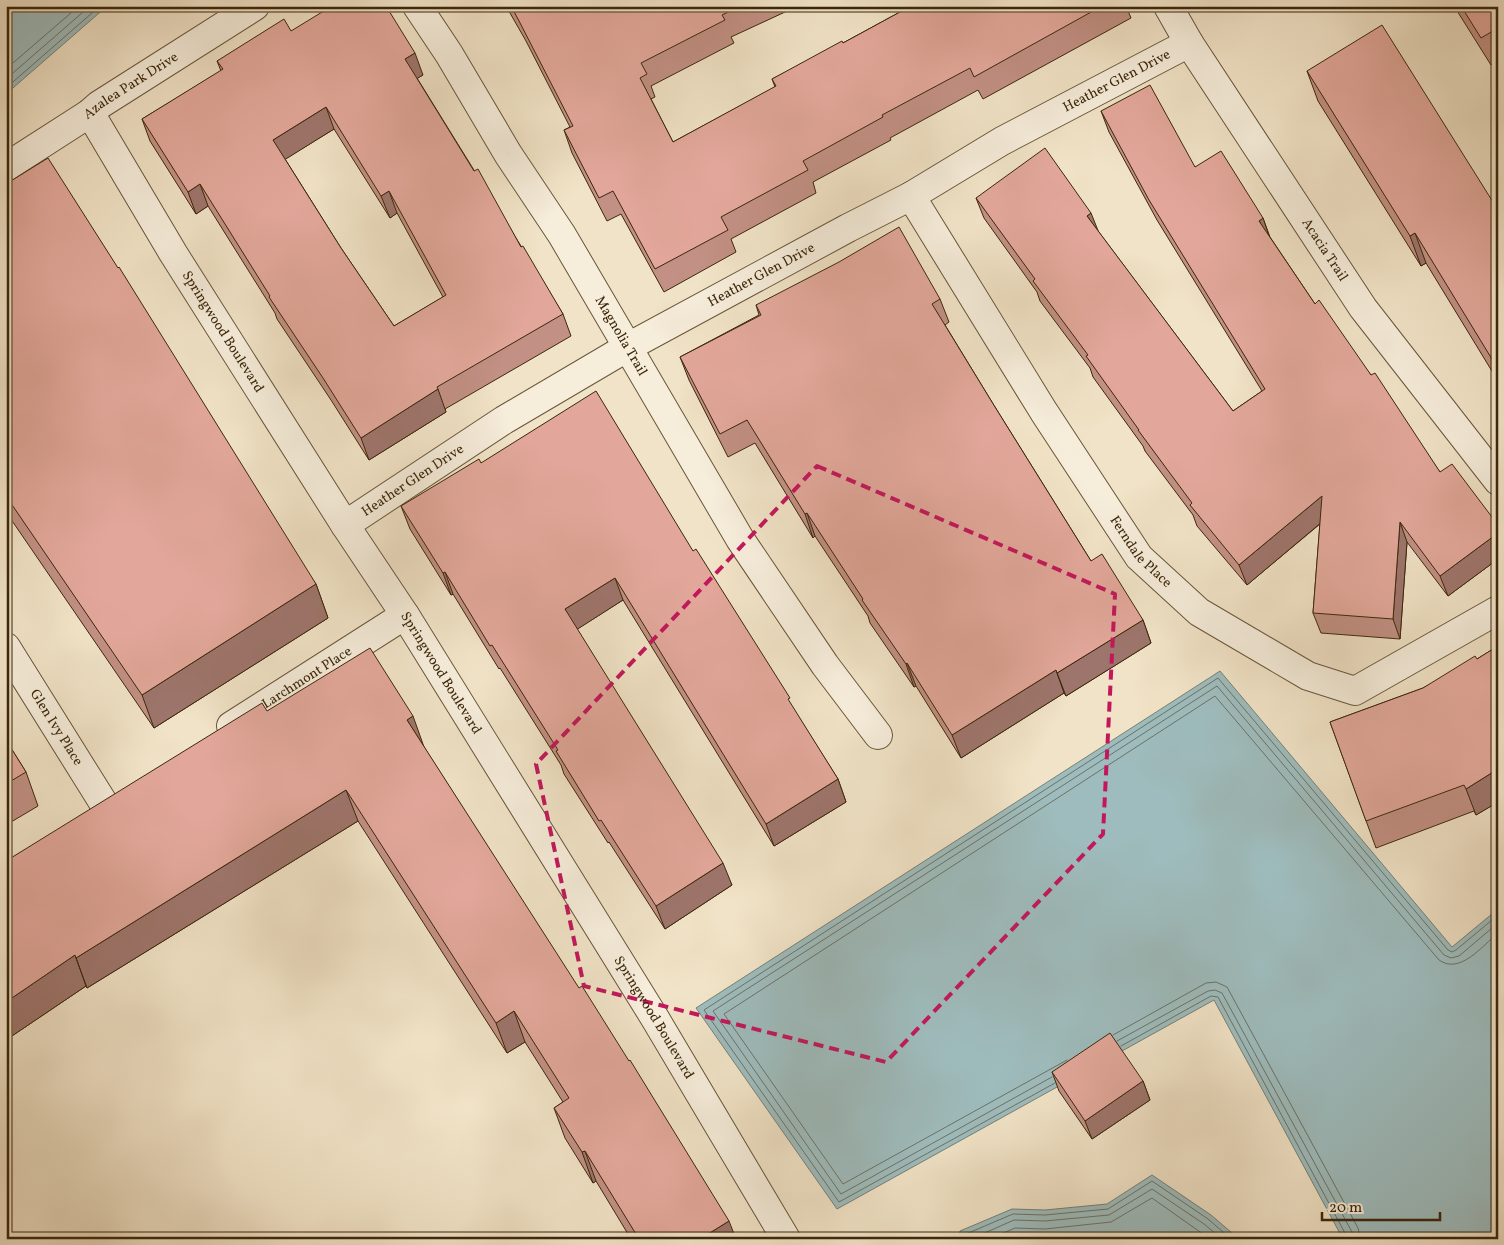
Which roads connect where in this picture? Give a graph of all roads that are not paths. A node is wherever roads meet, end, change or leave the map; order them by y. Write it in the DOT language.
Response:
graph roads {
  1 [pos="255,6"];
  2 [pos="417,6"];
  3 [pos="1168,6"];
  4 [pos="1189,43"];
  5 [pos="90,113"];
  6 [pos="6,166"];
  7 [pos="911,196"];
  8 [pos="628,347"];
  9 [pos="1498,481"];
  10 [pos="345,525"];
  11 [pos="1498,610"];
  12 [pos="405,615"];
  13 [pos="6,647"];
  14 [pos="878,735"];
  15 [pos="212,739"];
  16 [pos="81,822"];
  17 [pos="786,1239"];
  1 -- 5 [label="street, Azalea Park Drive"];
  2 -- 8 [label="street, Magnolia Trail"];
  3 -- 4 [label="street, Acacia Trail"];
  4 -- 7 [label="street, Heather Glen Drive"];
  4 -- 9 [label="street, Acacia Trail"];
  5 -- 6 [label="street, Azalea Park Drive"];
  5 -- 10 [label="street, Springwood Boulevard"];
  7 -- 8 [label="street, Heather Glen Drive"];
  7 -- 11 [label="street, Ferndale Place"];
  8 -- 10 [label="street, Heather Glen Drive"];
  8 -- 14 [label="street, Magnolia Trail"];
  10 -- 12 [label="street, Springwood Boulevard"];
  12 -- 15 [label="street, Larchmont Place"];
  12 -- 17 [label="street, Springwood Boulevard"];
  13 -- 16 [label="street, Glen Ivy Place"];
}
